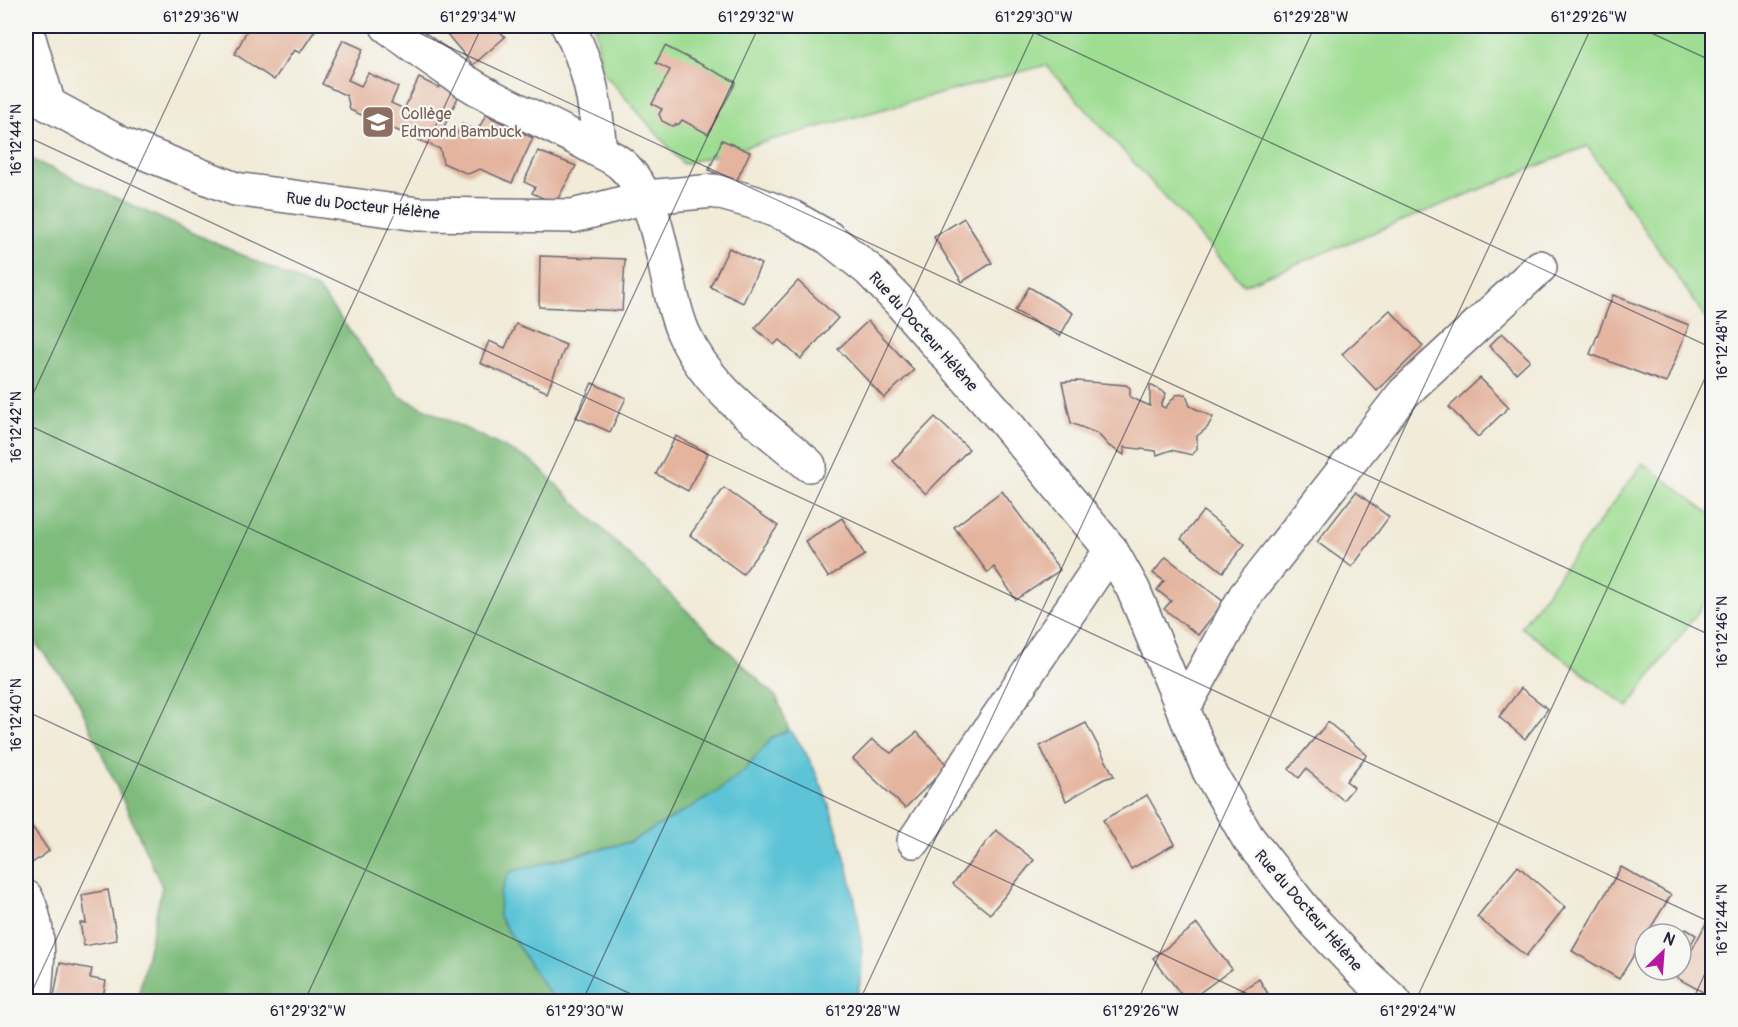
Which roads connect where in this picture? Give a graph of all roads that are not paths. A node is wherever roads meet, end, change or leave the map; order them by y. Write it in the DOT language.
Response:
graph roads {
  1 [pos="387,26"];
  2 [pos="568,26"];
  3 [pos="26,28"];
  4 [pos="37,99"];
  5 [pos="600,152"];
  6 [pos="646,197"];
  7 [pos="1540,267"];
  8 [pos="809,465"];
  9 [pos="1111,550"];
  10 [pos="1182,709"];
  11 [pos="914,841"];
  12 [pos="26,897"];
  13 [pos="34,1002"];
  14 [pos="1395,1002"];
  1 -- 5 [label="street"];
  2 -- 5 [label="street"];
  3 -- 4 [label="street"];
  4 -- 6 [label="street, Rue du Docteur Hélène"];
  5 -- 6 [label="street"];
  6 -- 8 [label="street"];
  6 -- 9 [label="street, Rue du Docteur Hélène"];
  7 -- 10 [label="street"];
  9 -- 10 [label="street, Rue du Docteur Hélène"];
  9 -- 11 [label="street"];
  10 -- 14 [label="street, Rue du Docteur Hélène"];
  12 -- 13 [label="street"];
}
